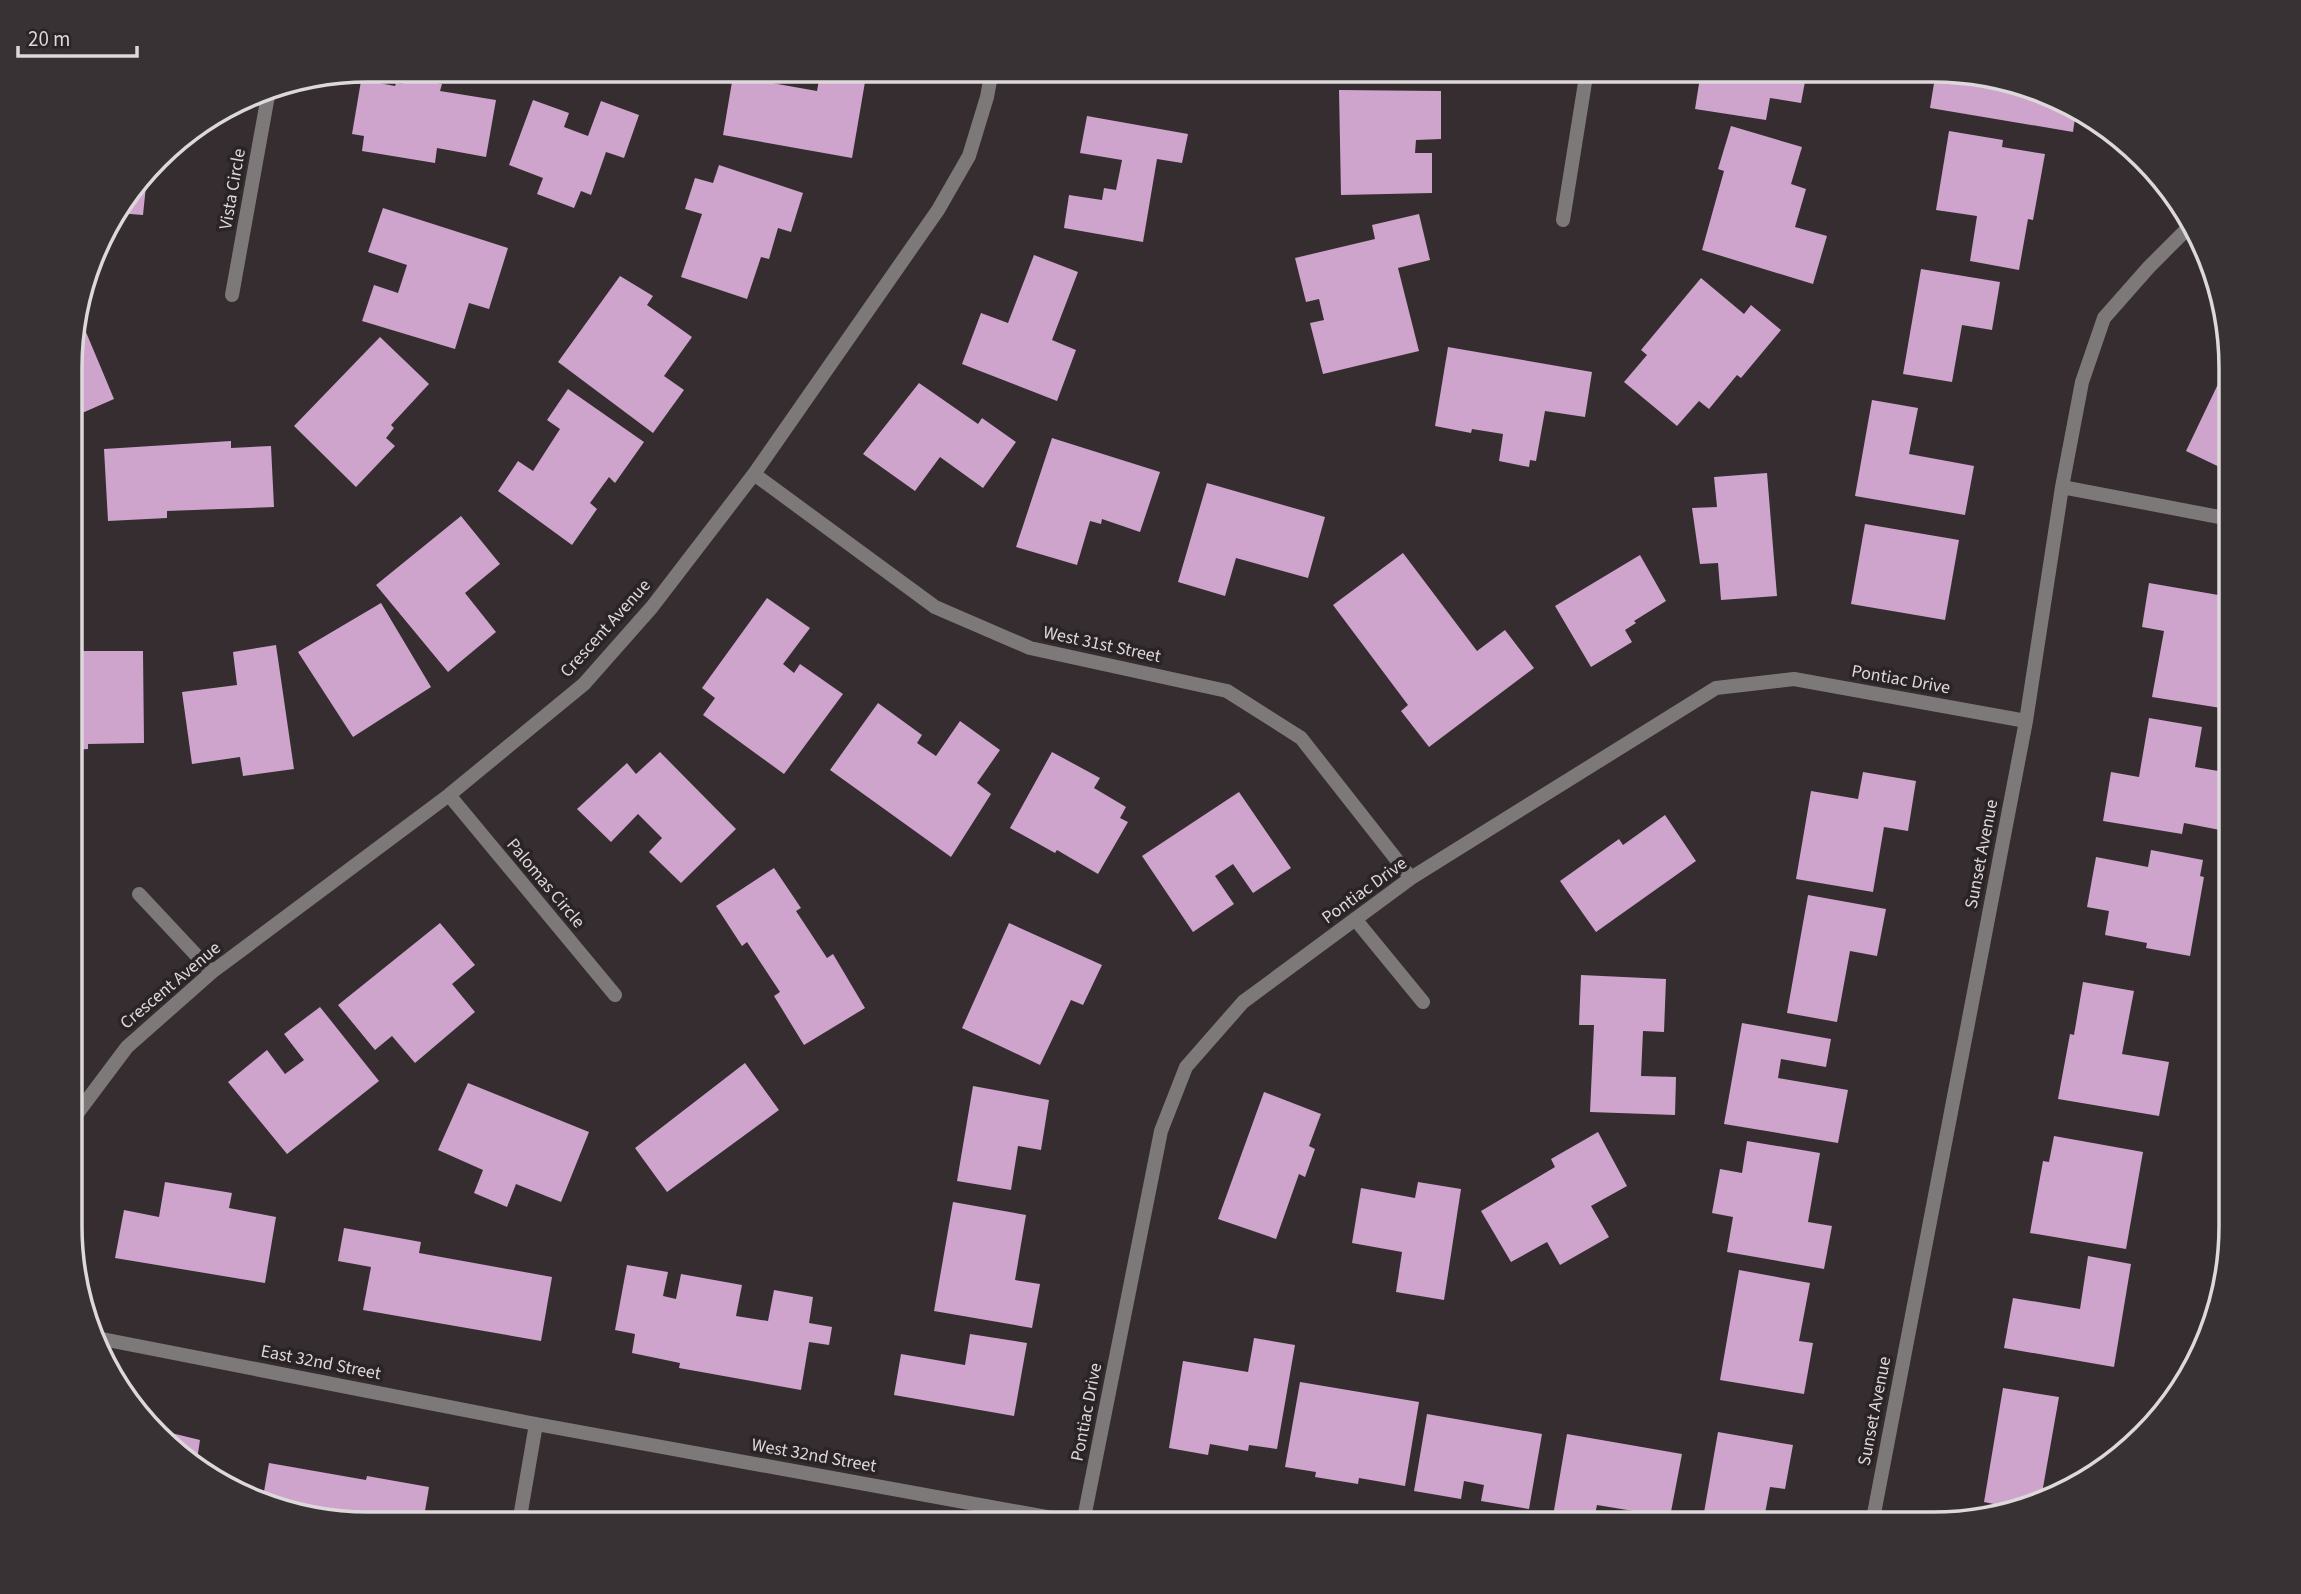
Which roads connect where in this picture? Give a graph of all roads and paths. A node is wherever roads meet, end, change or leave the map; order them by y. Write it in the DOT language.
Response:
graph roads {
  1 [pos="990,82"];
  2 [pos="1585,82"];
  3 [pos="267,101"];
  4 [pos="1563,220"];
  5 [pos="2184,232"];
  6 [pos="232,295"];
  7 [pos="754,474"];
  8 [pos="2062,487"];
  9 [pos="2219,517"];
  10 [pos="2026,721"];
  11 [pos="449,795"];
  12 [pos="1411,878"];
  13 [pos="139,894"];
  14 [pos="1355,919"];
  15 [pos="212,972"];
  16 [pos="615,995"];
  17 [pos="1423,1002"];
  18 [pos="82,1106"];
  19 [pos="106,1340"];
  20 [pos="536,1424"];
  21 [pos="521,1512"];
  22 [pos="1018,1512"];
  23 [pos="1086,1512"];
  24 [pos="1873,1512"];
  1 -- 7 [label="street, Crescent Avenue"];
  2 -- 4 [label="street"];
  3 -- 6 [label="street, Vista Circle"];
  5 -- 8 [label="street, Sunset Avenue"];
  7 -- 11 [label="street, Crescent Avenue"];
  7 -- 12 [label="street, West 31st Street"];
  8 -- 9 [label="street"];
  8 -- 10 [label="street, Sunset Avenue"];
  10 -- 12 [label="street, Pontiac Drive"];
  10 -- 24 [label="street, Sunset Avenue"];
  11 -- 15 [label="street, Crescent Avenue"];
  11 -- 16 [label="street, Palomas Circle"];
  12 -- 14 [label="street, Pontiac Drive"];
  13 -- 15 [label="street"];
  14 -- 17 [label="street"];
  14 -- 23 [label="street, Pontiac Drive"];
  15 -- 18 [label="street, Crescent Avenue"];
  19 -- 20 [label="street, East 32nd Street"];
  20 -- 21 [label="street"];
  20 -- 22 [label="street, West 32nd Street"];
}
